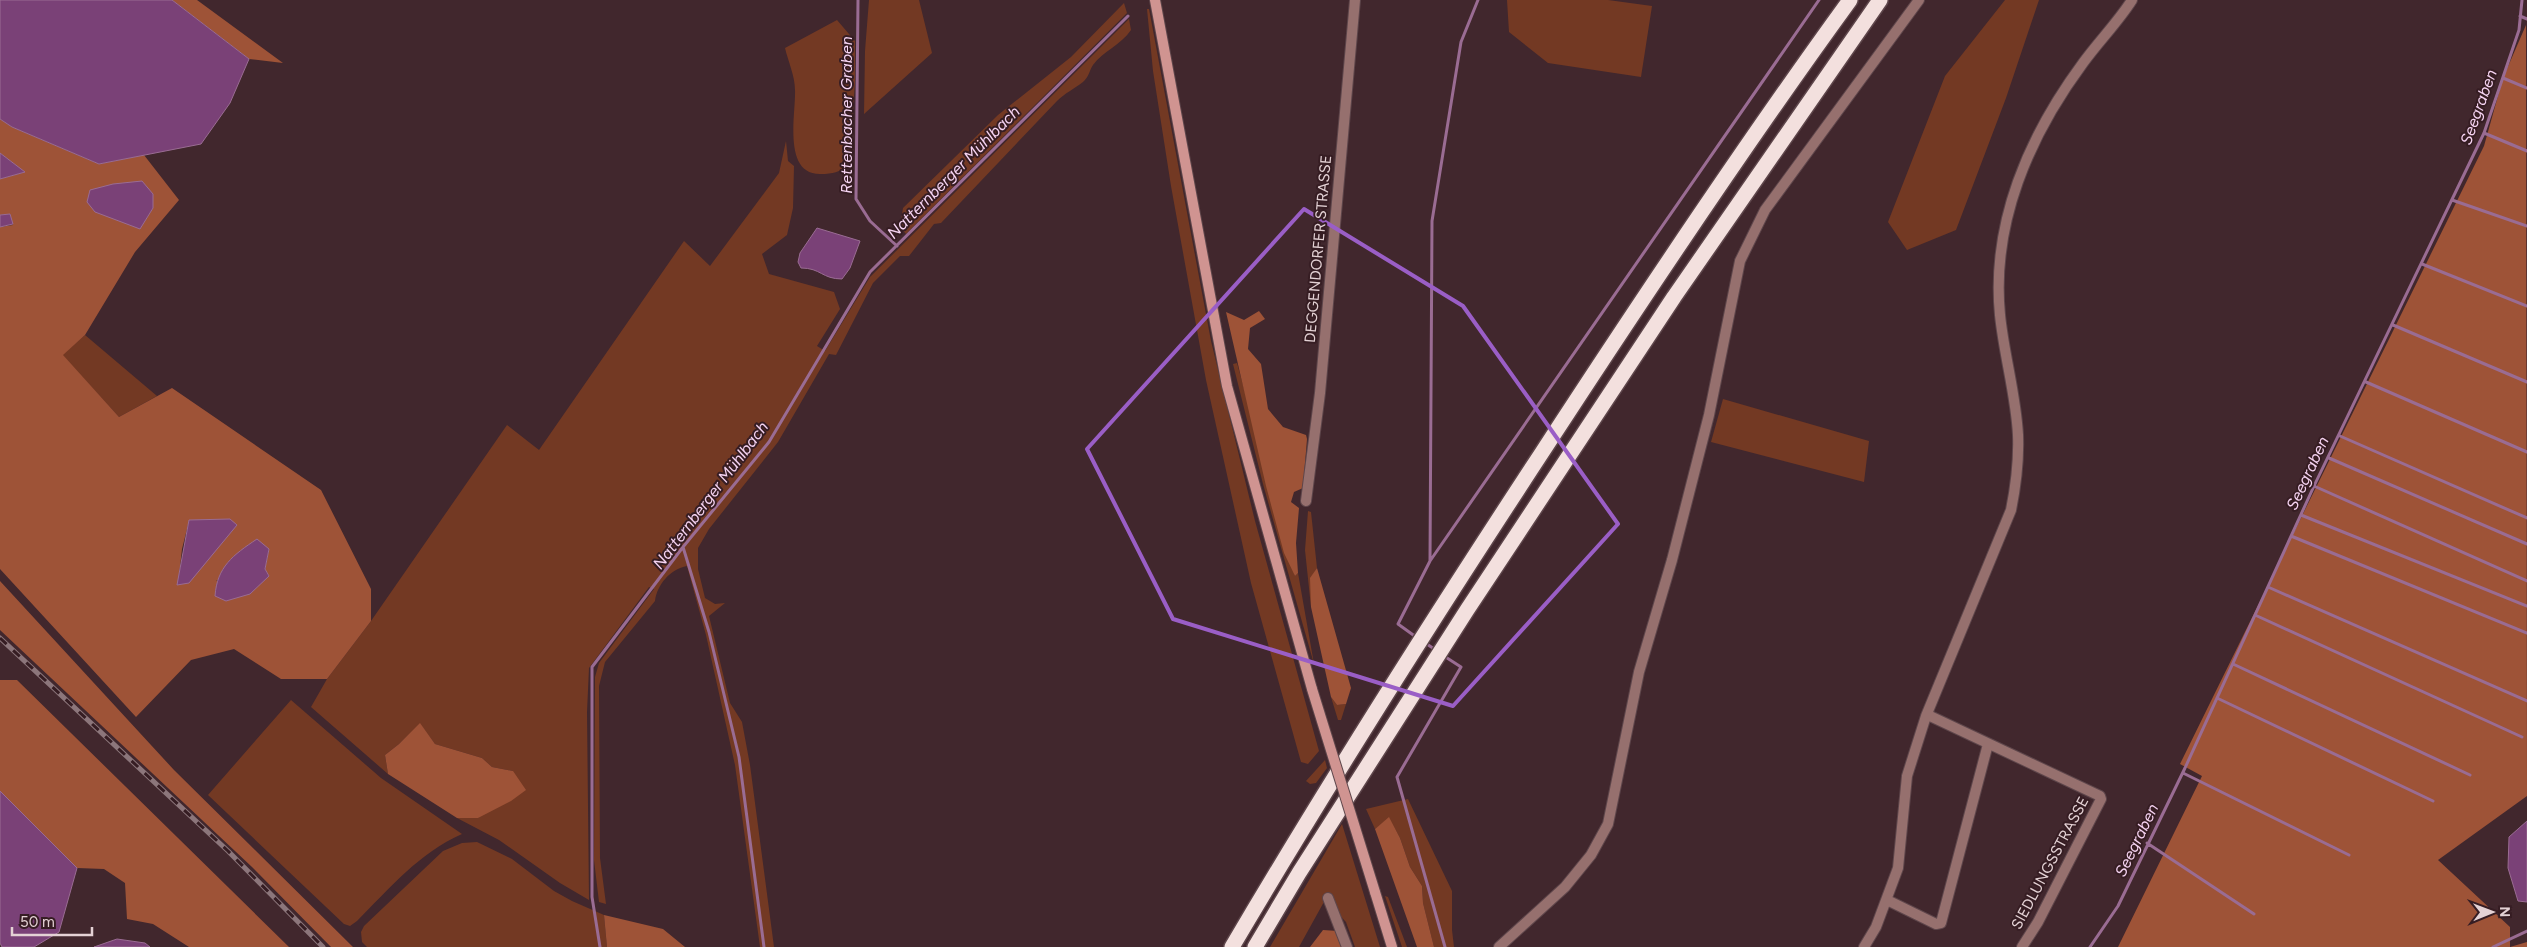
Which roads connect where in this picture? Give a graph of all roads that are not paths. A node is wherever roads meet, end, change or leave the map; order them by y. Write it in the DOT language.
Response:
graph roads {
  1 [pos="1155,0"];
  2 [pos="1355,0"];
  3 [pos="1850,0"];
  4 [pos="1880,0"];
  5 [pos="1919,0"];
  6 [pos="2132,0"];
  7 [pos="1306,501"];
  8 [pos="1926,716"];
  9 [pos="1988,744"];
  10 [pos="1328,898"];
  11 [pos="1887,900"];
  12 [pos="1232,947"];
  13 [pos="1255,947"];
  14 [pos="1347,947"];
  15 [pos="1392,947"];
  16 [pos="1499,947"];
  17 [pos="1864,947"];
  18 [pos="2022,947"];
  1 -- 15 [label="main road, bridge"];
  2 -- 7 [label="street, DEGGENDORFER STRASSE"];
  3 -- 12 [label="highway"];
  4 -- 13 [label="highway"];
  5 -- 16 [label="street"];
  6 -- 8 [label="street"];
  8 -- 9 [label="street, SIEDLUNGSSTRASSE"];
  8 -- 11 [label="street"];
  9 -- 11 [label="street"];
  9 -- 18 [label="street, SIEDLUNGSSTRASSE"];
  10 -- 14 [label="street"];
  11 -- 17 [label="street"];
}
